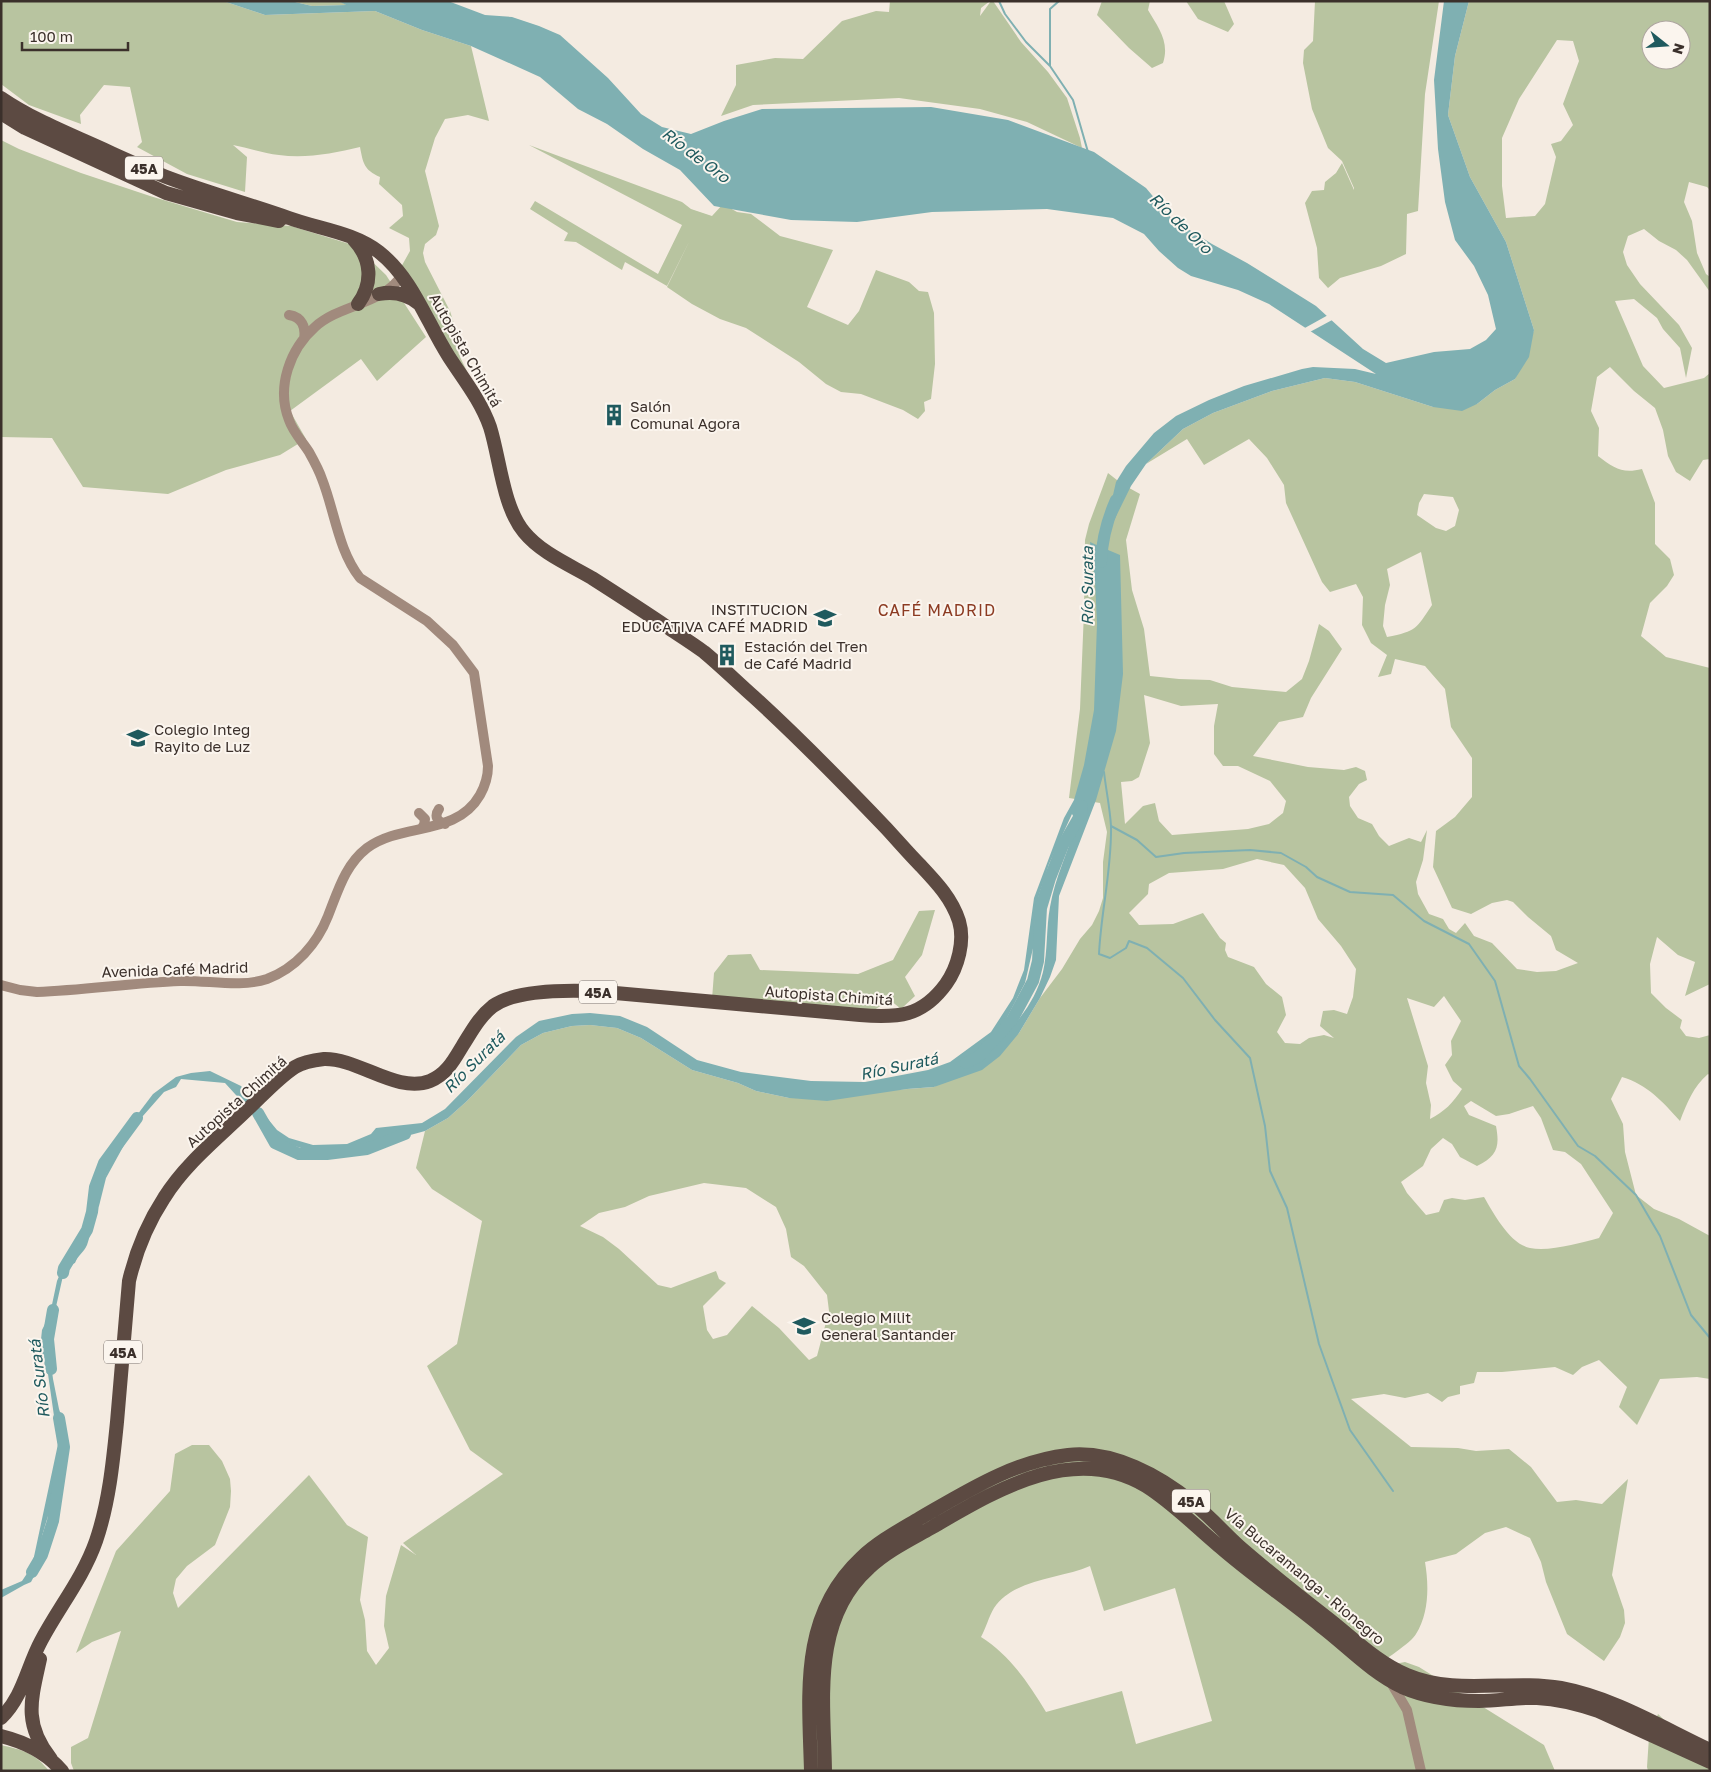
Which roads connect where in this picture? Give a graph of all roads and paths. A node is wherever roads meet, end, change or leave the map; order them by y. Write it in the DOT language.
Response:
graph roads {
  1 [pos="1,98"];
  2 [pos="1,113"];
  3 [pos="295,220"];
  4 [pos="350,236"];
  5 [pos="402,275"];
  6 [pos="379,294"];
  7 [pos="358,304"];
  8 [pos="426,312"];
  9 [pos="289,315"];
  10 [pos="304,339"];
  11 [pos="439,810"];
  12 [pos="419,812"];
  13 [pos="445,824"];
  14 [pos="421,829"];
  15 [pos="1,985"];
  16 [pos="60,1610"];
  17 [pos="1390,1681"];
  18 [pos="1416,1692"];
  19 [pos="1407,1710"];
  20 [pos="1,1718"];
  21 [pos="1,1736"];
  22 [pos="1710,1750"];
  23 [pos="51,1759"];
  24 [pos="1710,1762"];
  25 [pos="62,1771"];
  26 [pos="811,1771"];
  27 [pos="825,1771"];
  28 [pos="1421,1771"];
  1 -- 3 [label="highway, Autopista Chimitá / 45A"];
  2 -- 3 [label="highway, Autopista Chimitá / 45A"];
  3 -- 4 [label="highway, Autopista Chimitá / 45A"];
  4 -- 5 [label="highway, Autopista Chimitá / 45A"];
  4 -- 7 [label="highway"];
  5 -- 6 [label="street, Avenida Café Madrid"];
  5 -- 8 [label="highway, Autopista Chimitá / 45A"];
  6 -- 7 [label="street, Avenida Café Madrid"];
  6 -- 8 [label="highway"];
  7 -- 10 [label="street, Avenida Café Madrid"];
  8 -- 16 [label="highway, Autopista Chimitá / 45A"];
  9 -- 10 [label="street"];
  10 -- 13 [label="street, Avenida Café Madrid"];
  11 -- 13 [label="street"];
  12 -- 14 [label="street"];
  13 -- 14 [label="street, Avenida Café Madrid"];
  14 -- 15 [label="street, Avenida Café Madrid"];
  16 -- 20 [label="highway, Autopista Chimitá"];
  16 -- 23 [label="highway, Autopista Chimitá"];
  17 -- 18 [label="highway, Vía Bucaramanga - Rionegro / 45A"];
  17 -- 19 [label="street"];
  17 -- 27 [label="highway, Vía Bucaramanga - Rionegro / 45A"];
  18 -- 19 [label="street"];
  18 -- 24 [label="highway, Vía Bucaramanga - Rionegro / 45A"];
  19 -- 28 [label="street"];
  21 -- 23 [label="highway"];
  22 -- 26 [label="highway, Vía Bucaramanga - Rionegro / 45A"];
  23 -- 25 [label="highway"];
}
